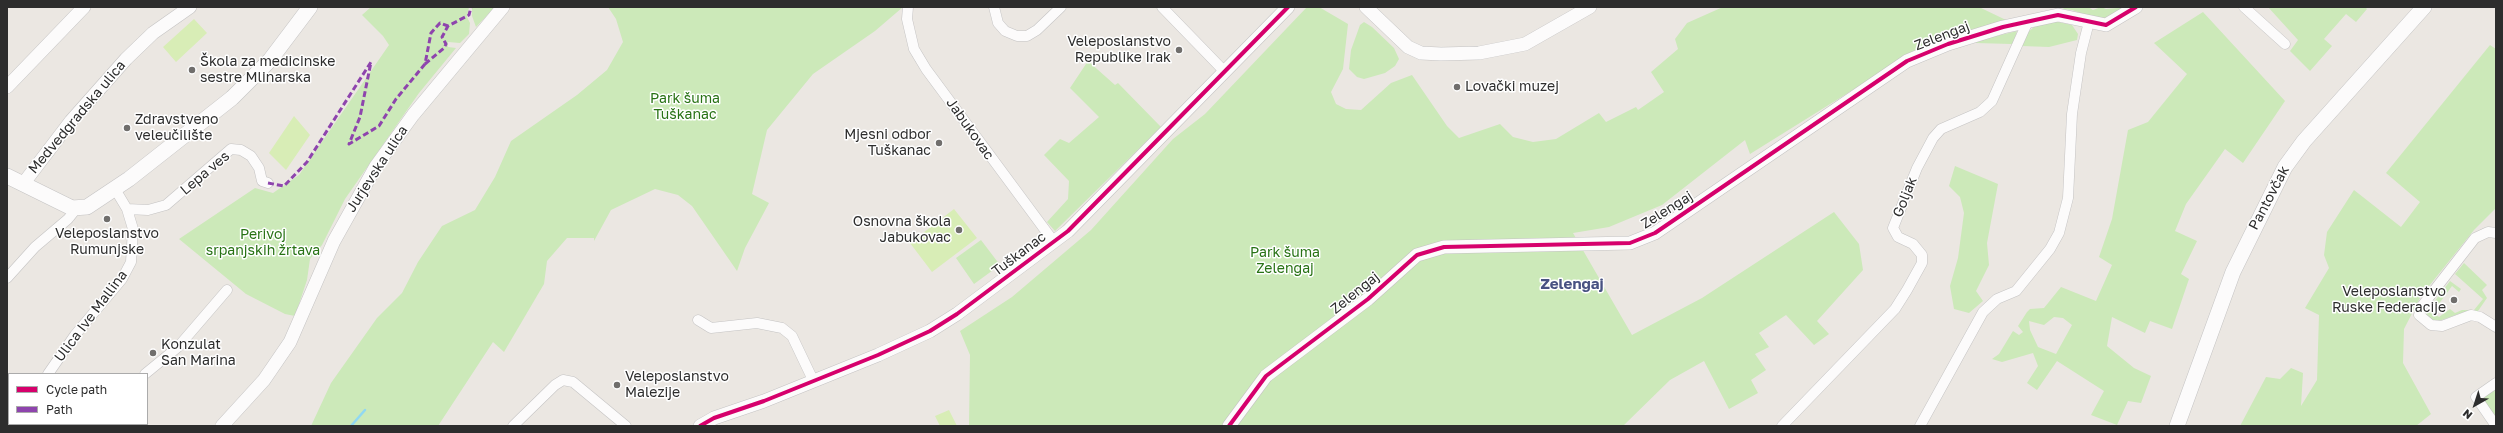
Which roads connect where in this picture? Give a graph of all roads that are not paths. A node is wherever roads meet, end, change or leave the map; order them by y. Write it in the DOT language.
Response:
graph roads {
  1 [pos="84,7"];
  2 [pos="190,7"];
  3 [pos="310,7"];
  4 [pos="503,7"];
  5 [pos="908,7"];
  6 [pos="994,7"];
  7 [pos="1061,7"];
  8 [pos="1162,7"];
  9 [pos="1288,7"];
  10 [pos="1590,7"];
  11 [pos="2136,7"];
  12 [pos="2244,7"];
  13 [pos="2424,7"];
  14 [pos="1369,8"];
  15 [pos="2028,21"];
  16 [pos="2089,22"];
  17 [pos="2285,44"];
  18 [pos="1225,72"];
  19 [pos="7,87"];
  20 [pos="7,176"];
  21 [pos="268,183"];
  22 [pos="23,184"];
  23 [pos="114,189"];
  24 [pos="76,209"];
  25 [pos="127,210"];
  26 [pos="2496,234"];
  27 [pos="1054,242"];
  28 [pos="7,278"];
  29 [pos="227,290"];
  30 [pos="698,320"];
  31 [pos="2496,327"];
  32 [pos="49,373"];
  33 [pos="146,373"];
  34 [pos="813,380"];
  35 [pos="2496,383"];
  36 [pos="222,426"];
  37 [pos="513,426"];
  38 [pos="626,426"];
  39 [pos="700,426"];
  40 [pos="1228,426"];
  41 [pos="1782,426"];
  42 [pos="1920,426"];
  43 [pos="2177,426"];
  44 [pos="2496,426"];
  1 -- 19 [label="street"];
  2 -- 22 [label="street, Medvedgradska ulica"];
  3 -- 23 [label="main road"];
  4 -- 36 [label="street, Jurjevska ulica"];
  5 -- 27 [label="street, Jabukovac"];
  6 -- 7 [label="street"];
  8 -- 18 [label="street"];
  9 -- 18 [label="street, Tuškanac"];
  10 -- 14 [label="street"];
  11 -- 16 [label="street, Zelengaj"];
  12 -- 17 [label="street"];
  13 -- 43 [label="main road, Pantovčak"];
  15 -- 16 [label="street, Zelengaj"];
  15 -- 40 [label="street, Zelengaj"];
  15 -- 41 [label="street, Goljak"];
  16 -- 42 [label="street"];
  18 -- 27 [label="street, Tuškanac"];
  20 -- 22 [label="main road"];
  21 -- 25 [label="street, Lepa ves"];
  22 -- 24 [label="main road"];
  23 -- 24 [label="main road"];
  23 -- 25 [label="street, Ulica Ive Mallina"];
  24 -- 28 [label="street"];
  25 -- 32 [label="street, Ulica Ive Mallina"];
  26 -- 31 [label="street"];
  27 -- 34 [label="street, Tuškanac"];
  29 -- 33 [label="street"];
  30 -- 34 [label="street"];
  34 -- 39 [label="street, Tuškanac"];
  35 -- 44 [label="street"];
  37 -- 38 [label="street"];
}
